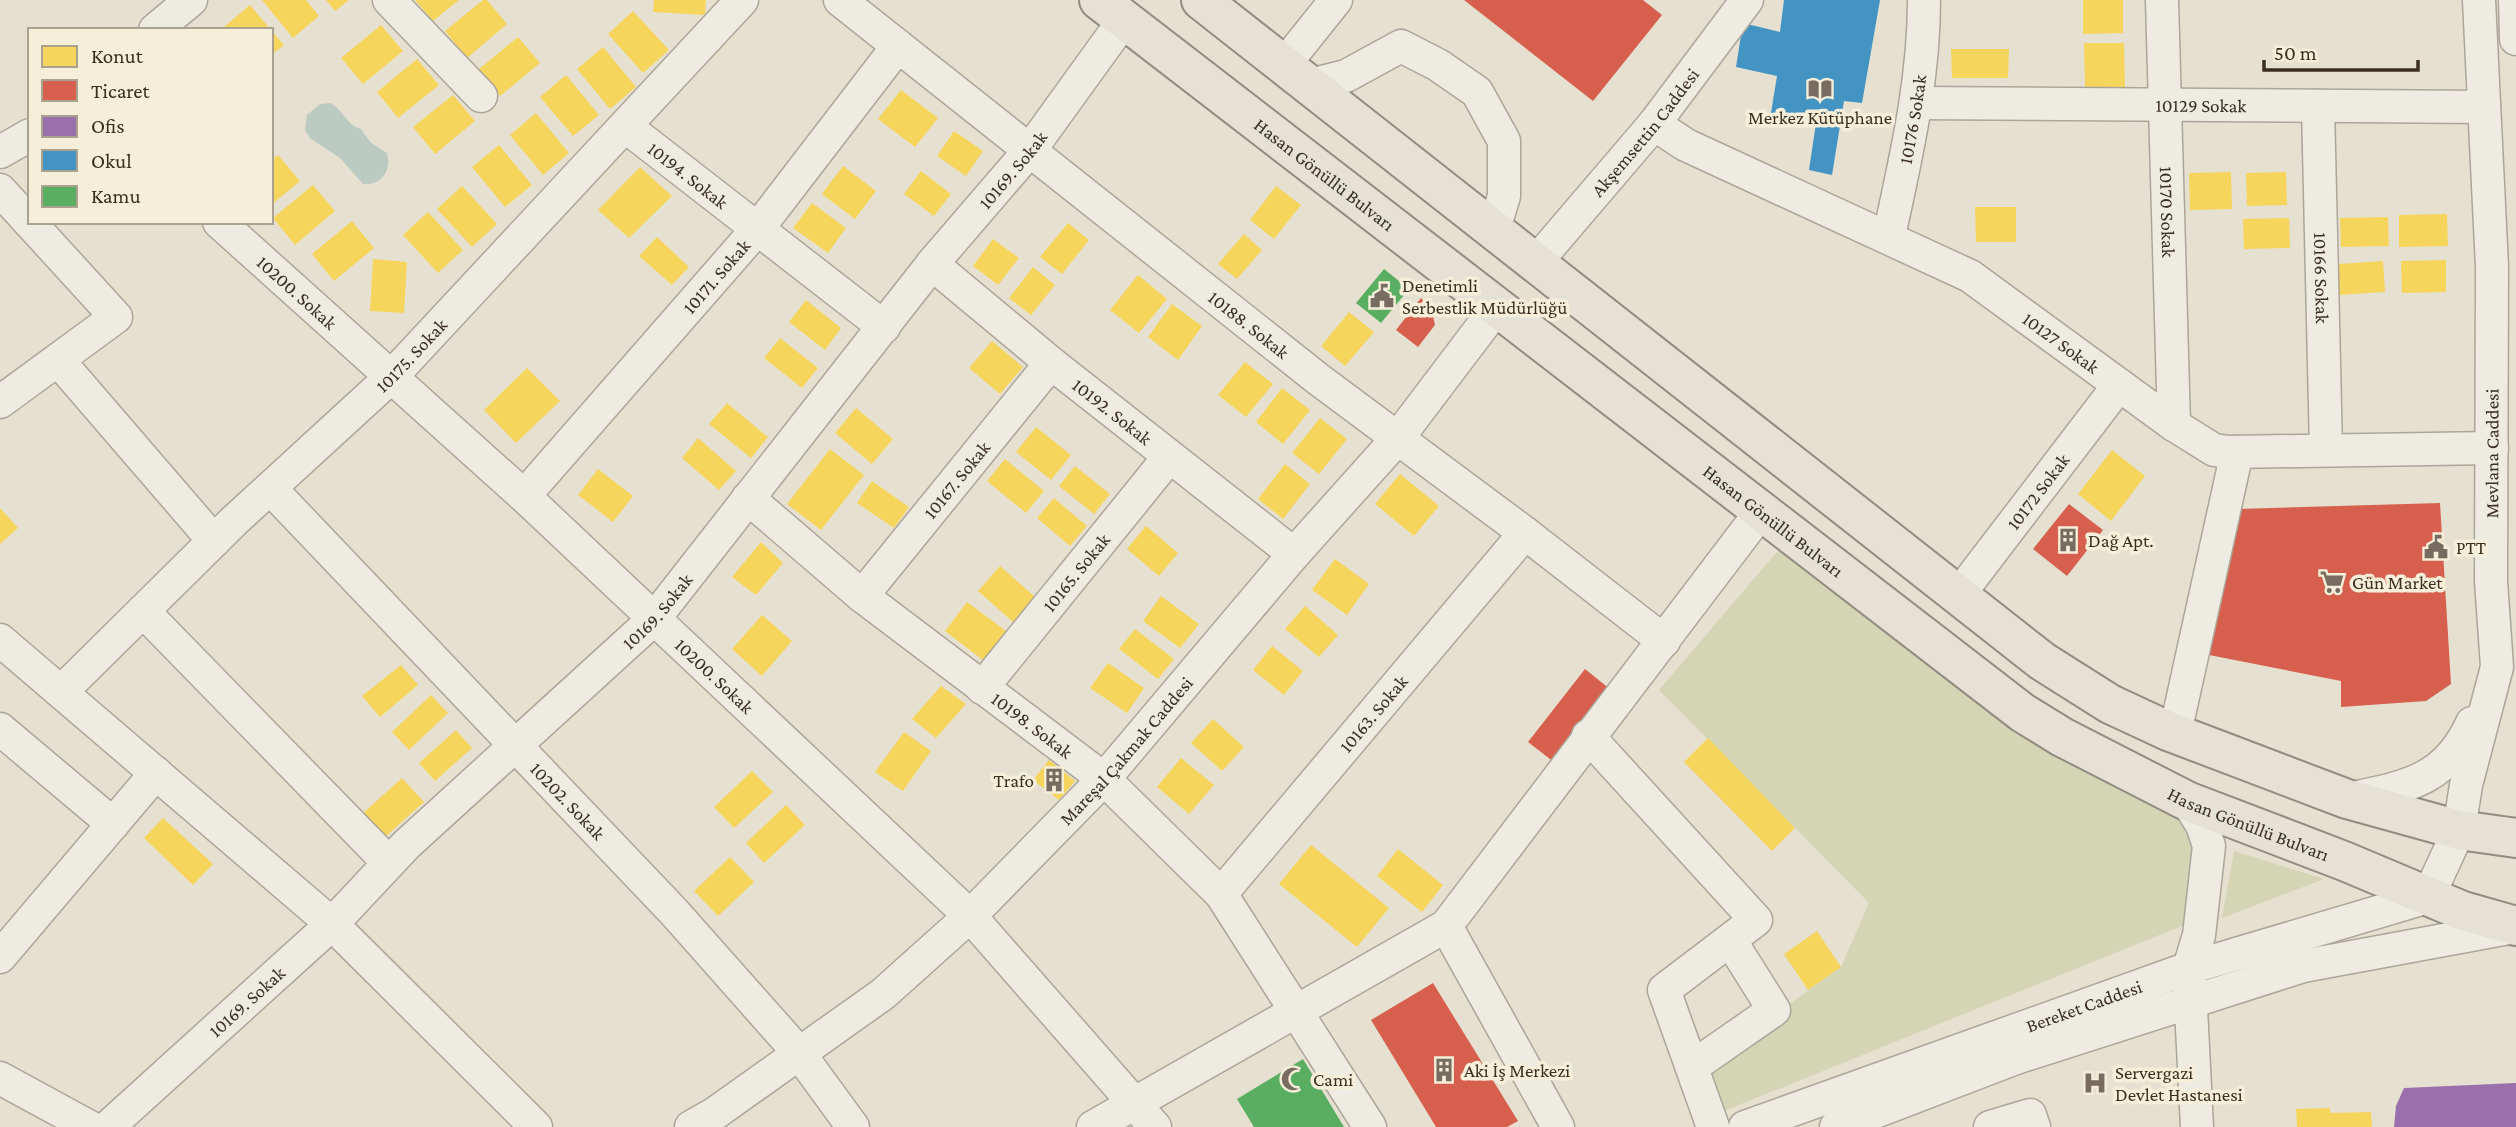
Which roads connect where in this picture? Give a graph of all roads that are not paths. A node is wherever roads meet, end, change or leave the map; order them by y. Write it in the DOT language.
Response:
graph roads {
  1 [pos="191,0"];
  2 [pos="389,0"];
  3 [pos="742,0"];
  4 [pos="840,0"];
  5 [pos="1201,0"];
  6 [pos="1336,0"];
  7 [pos="1746,0"];
  8 [pos="1924,0"];
  9 [pos="2162,0"];
  10 [pos="2479,0"];
  11 [pos="2515,0"];
  12 [pos="1111,10"];
  13 [pos="157,28"];
  14 [pos="2516,39"];
  15 [pos="898,46"];
  16 [pos="1297,75"];
  17 [pos="481,96"];
  18 [pos="1917,103"];
  19 [pos="2167,105"];
  20 [pos="2318,106"];
  21 [pos="2484,107"];
  22 [pos="1654,124"];
  23 [pos="625,126"];
  24 [pos="28,136"];
  25 [pos="1030,150"];
  26 [pos="0,152"];
  27 [pos="0,190"];
  28 [pos="28,221"];
  29 [pos="31,224"];
  30 [pos="221,224"];
  31 [pos="759,227"];
  32 [pos="1494,229"];
  33 [pos="1889,236"];
  34 [pos="1537,261"];
  35 [pos="932,264"];
  36 [pos="2504,267"];
  37 [pos="1497,307"];
  38 [pos="884,327"];
  39 [pos="58,360"];
  40 [pos="1051,363"];
  41 [pos="391,377"];
  42 [pos="2119,385"];
  43 [pos="0,402"];
  44 [pos="2174,425"];
  45 [pos="1397,439"];
  46 [pos="2492,448"];
  47 [pos="2326,450"];
  48 [pos="2237,452"];
  49 [pos="1169,457"];
  50 [pos="271,488"];
  51 [pos="524,496"];
  52 [pos="748,498"];
  53 [pos="1763,509"];
  54 [pos="1525,533"];
  55 [pos="214,541"];
  56 [pos="1294,554"];
  57 [pos="862,596"];
  58 [pos="1957,597"];
  59 [pos="143,611"];
  60 [pos="654,619"];
  61 [pos="0,640"];
  62 [pos="1664,641"];
  63 [pos="2497,667"];
  64 [pos="982,688"];
  65 [pos="61,692"];
  66 [pos="0,729"];
  67 [pos="2175,733"];
  68 [pos="1588,736"];
  69 [pos="514,746"];
  70 [pos="156,773"];
  71 [pos="1104,779"];
  72 [pos="2347,799"];
  73 [pos="2187,801"];
  74 [pos="113,824"];
  75 [pos="2459,830"];
  76 [pos="2516,838"];
  77 [pos="389,863"];
  78 [pos="1222,894"];
  79 [pos="2428,897"];
  80 [pos="970,916"];
  81 [pos="332,924"];
  82 [pos="1446,926"];
  83 [pos="2516,926"];
  84 [pos="1730,940"];
  85 [pos="0,957"];
  86 [pos="2189,968"];
  87 [pos="2191,1001"];
  88 [pos="1295,1011"];
  89 [pos="799,1053"];
  90 [pos="1692,1067"];
  91 [pos="0,1078"];
  92 [pos="1135,1103"];
  93 [pos="90,1127"];
  94 [pos="108,1127"];
  95 [pos="536,1127"];
  96 [pos="691,1127"];
  97 [pos="853,1127"];
  98 [pos="1093,1127"];
  99 [pos="1155,1127"];
  100 [pos="1370,1127"];
  101 [pos="1558,1127"];
  102 [pos="1713,1127"];
  103 [pos="1745,1127"];
  104 [pos="1836,1127"];
  105 [pos="1990,1127"];
  106 [pos="2034,1127"];
  107 [pos="2197,1127"];
  1 -- 13 [label="street"];
  2 -- 17 [label="street"];
  3 -- 23 [label="street, 10175. Sokak"];
  4 -- 15 [label="street, 10188. Sokak"];
  5 -- 16 [label="main road"];
  6 -- 16 [label="street"];
  7 -- 22 [label="street, Akşemsettin Caddesi"];
  8 -- 18 [label="street, 10176 Sokak"];
  9 -- 19 [label="street, 10170 Sokak"];
  10 -- 21 [label="street, Mevlana Caddesi"];
  11 -- 14 [label="street"];
  12 -- 25 [label="street, 10169. Sokak"];
  12 -- 37 [label="main road, Hasan Gönüllü Bulvarı"];
  15 -- 25 [label="street, 10188. Sokak"];
  15 -- 31 [label="street, 10171. Sokak"];
  16 -- 32 [label="main road"];
  16 -- 32 [label="street"];
  18 -- 19 [label="street, 10129 Sokak"];
  18 -- 33 [label="street, 10176 Sokak"];
  19 -- 20 [label="street, 10129 Sokak"];
  19 -- 44 [label="street, 10170 Sokak"];
  20 -- 21 [label="street, 10129 Sokak"];
  20 -- 47 [label="street, 10166 Sokak"];
  21 -- 36 [label="street, Mevlana Caddesi"];
  22 -- 33 [label="street, 10127 Sokak"];
  22 -- 34 [label="street, Akşemsettin Caddesi"];
  23 -- 31 [label="street, 10194. Sokak"];
  23 -- 41 [label="street, 10175. Sokak"];
  24 -- 26 [label="street"];
  25 -- 35 [label="street, 10169. Sokak"];
  25 -- 45 [label="street, 10188. Sokak"];
  27 -- 28 [label="street"];
  29 -- 39 [label="street"];
  30 -- 41 [label="street, 10200. Sokak"];
  31 -- 38 [label="street, 10194. Sokak"];
  31 -- 51 [label="street, 10171. Sokak"];
  32 -- 34 [label="main road"];
  33 -- 42 [label="street, 10127 Sokak"];
  34 -- 58 [label="main road"];
  35 -- 38 [label="street, 10169. Sokak"];
  35 -- 40 [label="street, 10192. Sokak"];
  36 -- 46 [label="street, Mevlana Caddesi"];
  37 -- 45 [label="street, Mareşal Çakmak Caddesi"];
  37 -- 53 [label="main road, Hasan Gönüllü Bulvarı"];
  38 -- 52 [label="street, 10169. Sokak"];
  39 -- 43 [label="street"];
  39 -- 55 [label="street"];
  40 -- 49 [label="street, 10192. Sokak"];
  40 -- 57 [label="street, 10167. Sokak"];
  41 -- 50 [label="street, 10175. Sokak"];
  41 -- 51 [label="street, 10200. Sokak"];
  42 -- 44 [label="street, 10127 Sokak"];
  42 -- 58 [label="street, 10172 Sokak"];
  44 -- 48 [label="street, 10127 Sokak"];
  45 -- 54 [label="street, 10188. Sokak"];
  45 -- 56 [label="street, Mareşal Çakmak Caddesi"];
  46 -- 47 [label="street, 10127 Sokak"];
  46 -- 63 [label="street, Mevlana Caddesi"];
  47 -- 48 [label="street, 10127 Sokak"];
  48 -- 67 [label="street"];
  49 -- 56 [label="street, 10192. Sokak"];
  49 -- 64 [label="street, 10165. Sokak"];
  50 -- 55 [label="street, 10175. Sokak"];
  50 -- 69 [label="street, 10202. Sokak"];
  51 -- 60 [label="street, 10200. Sokak"];
  52 -- 57 [label="street, 10198. Sokak"];
  52 -- 60 [label="street, 10169. Sokak"];
  53 -- 62 [label="street"];
  53 -- 73 [label="main road, Hasan Gönüllü Bulvarı"];
  54 -- 62 [label="street, 10188. Sokak"];
  54 -- 78 [label="street, 10163. Sokak"];
  55 -- 59 [label="street, 10175. Sokak"];
  56 -- 71 [label="street, Mareşal Çakmak Caddesi"];
  57 -- 64 [label="street, 10198. Sokak"];
  58 -- 67 [label="main road"];
  59 -- 65 [label="street, 10175. Sokak"];
  59 -- 77 [label="street"];
  60 -- 69 [label="street, 10169. Sokak"];
  60 -- 80 [label="street, 10200. Sokak"];
  61 -- 65 [label="street"];
  62 -- 68 [label="street"];
  63 -- 72 [label="street"];
  63 -- 75 [label="street, Mevlana Caddesi"];
  64 -- 71 [label="street, 10198. Sokak"];
  65 -- 70 [label="street"];
  66 -- 74 [label="street"];
  67 -- 72 [label="main road"];
  68 -- 82 [label="street"];
  68 -- 84 [label="street"];
  69 -- 77 [label="street, 10169. Sokak"];
  69 -- 89 [label="street, 10202. Sokak"];
  70 -- 74 [label="street"];
  70 -- 81 [label="street"];
  71 -- 78 [label="street, 10198. Sokak"];
  71 -- 80 [label="street, Mareşal Çakmak Caddesi"];
  72 -- 75 [label="main road"];
  73 -- 79 [label="main road, Hasan Gönüllü Bulvarı"];
  73 -- 86 [label="street"];
  74 -- 85 [label="street"];
  75 -- 76 [label="main road"];
  75 -- 79 [label="street, Mevlana Caddesi"];
  77 -- 81 [label="street, 10169. Sokak"];
  78 -- 88 [label="street, 10198. Sokak"];
  79 -- 83 [label="main road, Hasan Gönüllü Bulvarı"];
  79 -- 86 [label="street, Bereket Caddesi"];
  80 -- 89 [label="street, Mareşal Çakmak Caddesi"];
  80 -- 92 [label="street, 10200. Sokak"];
  81 -- 94 [label="street, 10169. Sokak"];
  81 -- 95 [label="street"];
  82 -- 88 [label="street"];
  82 -- 101 [label="street"];
  83 -- 87 [label="street, Bereket Caddesi"];
  84 -- 90 [label="street"];
  84 -- 90 [label="street"];
  86 -- 87 [label="street"];
  86 -- 103 [label="street, Bereket Caddesi"];
  87 -- 104 [label="street, Bereket Caddesi"];
  87 -- 107 [label="street"];
  88 -- 92 [label="street"];
  88 -- 100 [label="street, 10198. Sokak"];
  89 -- 96 [label="street, Mareşal Çakmak Caddesi"];
  89 -- 97 [label="street, 10202. Sokak"];
  90 -- 102 [label="street"];
  91 -- 93 [label="street"];
  92 -- 98 [label="street"];
  92 -- 99 [label="street, 10200. Sokak"];
  105 -- 106 [label="street"];
}
